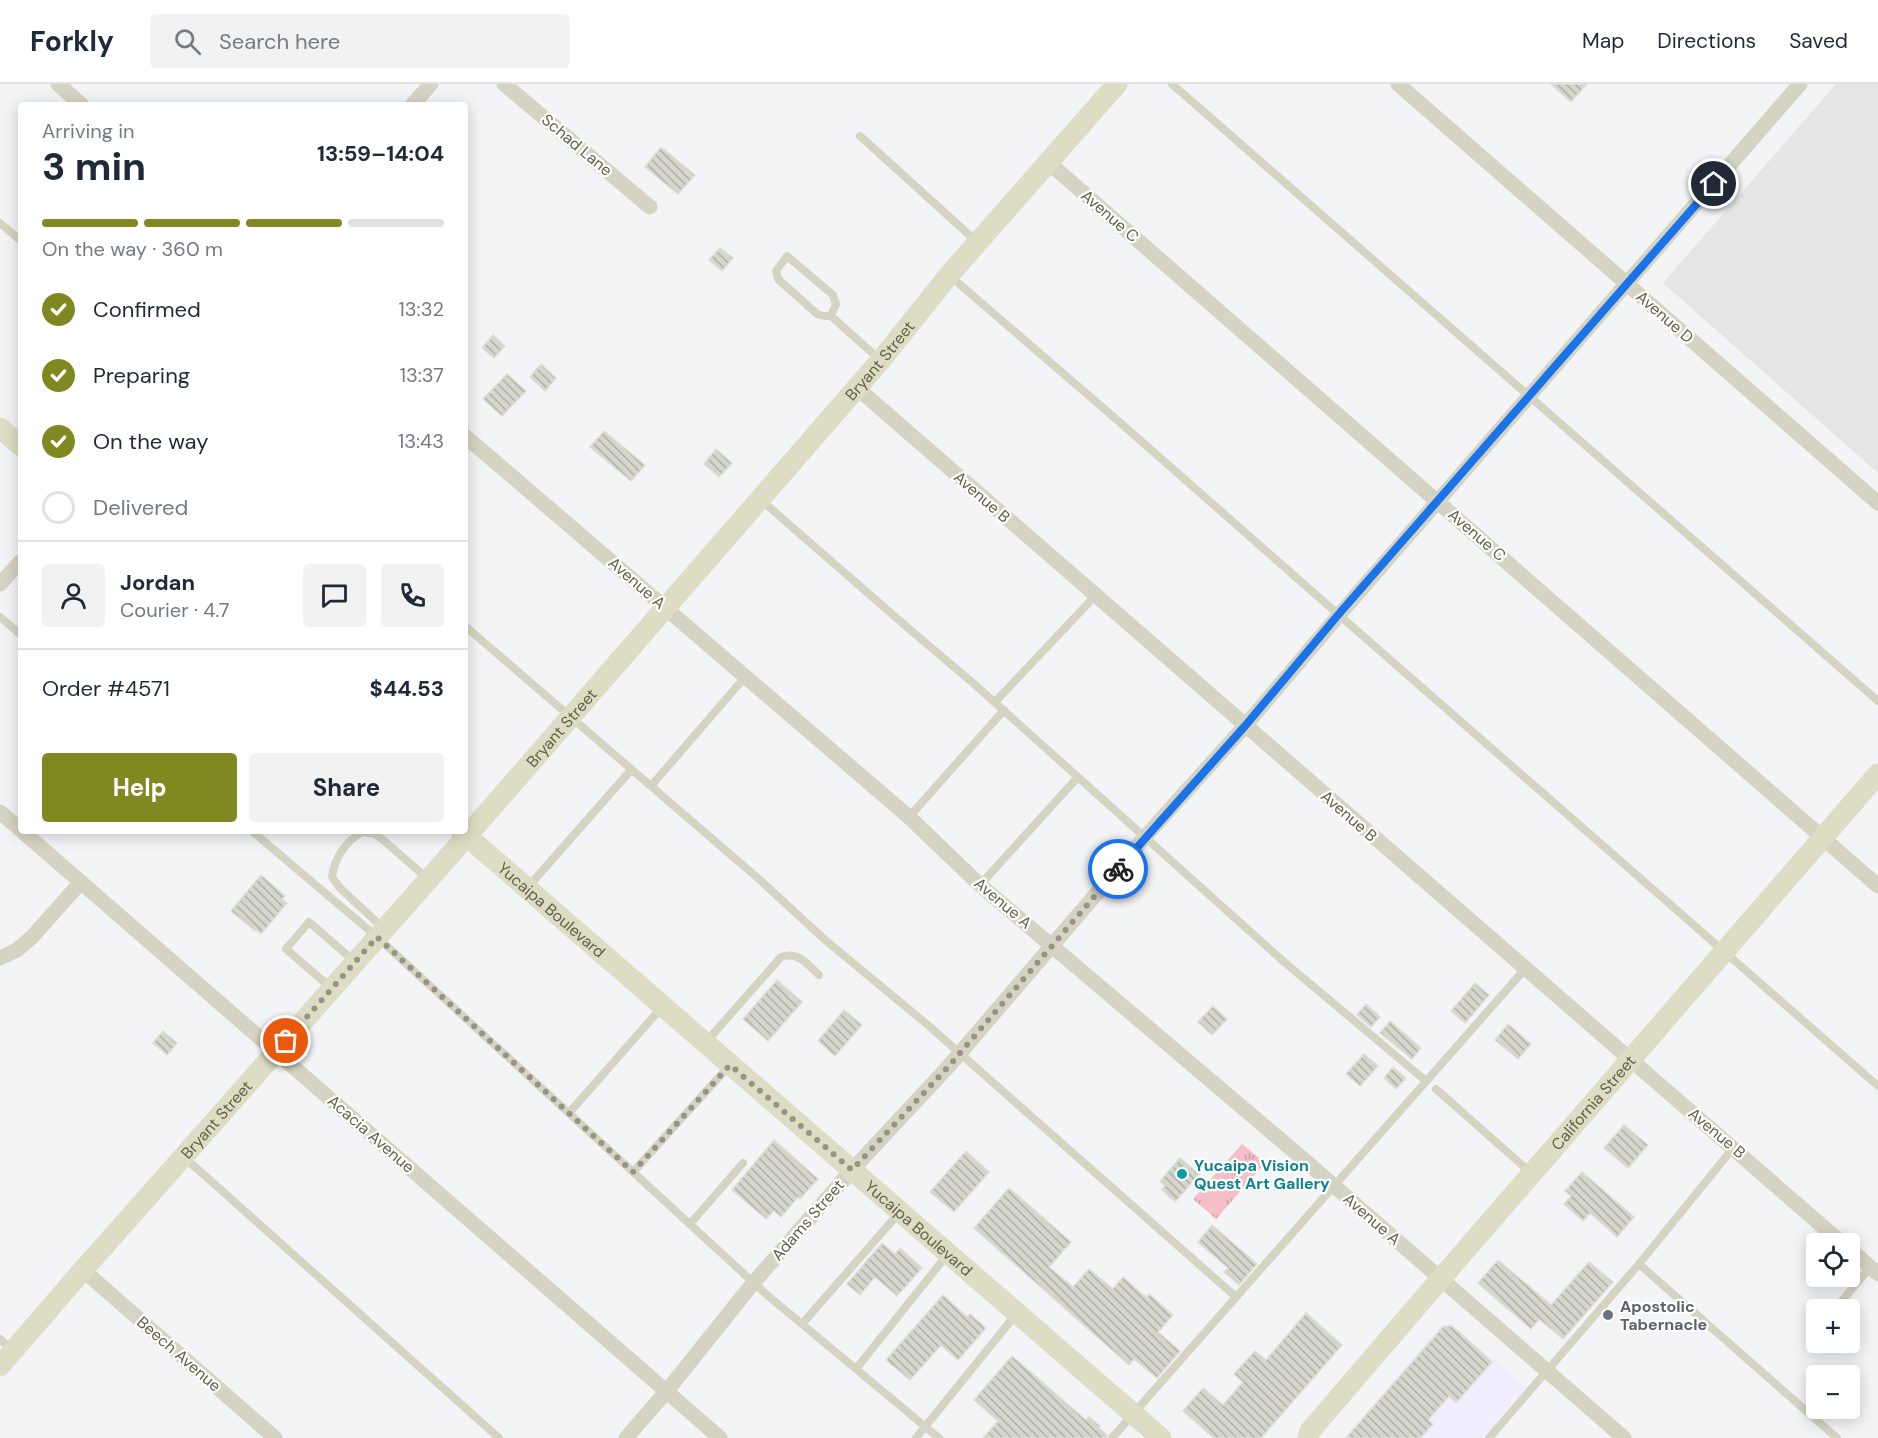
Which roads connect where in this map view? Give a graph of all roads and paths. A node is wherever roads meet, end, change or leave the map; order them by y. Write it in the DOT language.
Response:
graph roads {
  1 [pos="58,84"];
  2 [pos="431,84"];
  3 [pos="504,84"];
  4 [pos="1117,84"];
  5 [pos="1172,84"];
  6 [pos="1398,84"];
  7 [pos="1800,84"];
  8 [pos="79,102"];
  9 [pos="415,102"];
  10 [pos="860,136"];
  11 [pos="1048,162"];
  12 [pos="650,207"];
  13 [pos="0,222"];
  14 [pos="18,238"];
  15 [pos="977,242"];
  16 [pos="949,275"];
  17 [pos="1628,284"];
  18 [pos="831,316"];
  19 [pos="881,360"];
  20 [pos="856,387"];
  21 [pos="1529,397"];
  22 [pos="0,428"];
  23 [pos="468,439"];
  24 [pos="18,443"];
  25 [pos="759,499"];
  26 [pos="1438,501"];
  27 [pos="1878,503"];
  28 [pos="18,564"];
  29 [pos="0,584"];
  30 [pos="1096,595"];
  31 [pos="664,607"];
  32 [pos="1338,615"];
  33 [pos="0,617"];
  34 [pos="468,629"];
  35 [pos="18,632"];
  36 [pos="745,677"];
  37 [pos="1878,701"];
  38 [pos="995,702"];
  39 [pos="1004,710"];
  40 [pos="569,716"];
  41 [pos="1245,726"];
  42 [pos="631,770"];
  43 [pos="1878,774"];
  44 [pos="1078,777"];
  45 [pos="651,786"];
  46 [pos="0,812"];
  47 [pos="909,817"];
  48 [pos="18,828"];
  49 [pos="468,829"];
  50 [pos="25,834"];
  51 [pos="256,834"];
  52 [pos="360,834"];
  53 [pos="375,834"];
  54 [pos="463,834"];
  55 [pos="465,834"];
  56 [pos="1145,837"];
  57 [pos="1823,837"];
  58 [pos="429,879"];
  59 [pos="81,882"];
  60 [pos="980,885"];
  61 [pos="1878,886"];
  62 [pos="527,888"];
  63 [pos="381,933"];
  64 [pos="1052,945"];
  65 [pos="1725,950"];
  66 [pos="0,958"];
  67 [pos="355,962"];
  68 [pos="1525,969"];
  69 [pos="819,975"];
  70 [pos="332,989"];
  71 [pos="663,1006"];
  72 [pos="705,1044"];
  73 [pos="277,1051"];
  74 [pos="959,1054"];
  75 [pos="1631,1060"];
  76 [pos="730,1065"];
  77 [pos="1426,1081"];
  78 [pos="1878,1086"];
  79 [pos="1436,1089"];
  80 [pos="569,1113"];
  81 [pos="1734,1147"];
  82 [pos="184,1157"];
  83 [pos="743,1163"];
  84 [pos="852,1170"];
  85 [pos="633,1172"];
  86 [pos="1531,1173"];
  87 [pos="1334,1186"];
  88 [pos="900,1212"];
  89 [pos="690,1224"];
  90 [pos="1831,1233"];
  91 [pos="948,1254"];
  92 [pos="1860,1258"];
  93 [pos="1639,1264"];
  94 [pos="82,1270"];
  95 [pos="1874,1271"];
  96 [pos="1440,1279"];
  97 [pos="754,1282"];
  98 [pos="1236,1297"];
  99 [pos="1845,1299"];
  100 [pos="1017,1313"];
  101 [pos="802,1324"];
  102 [pos="4,1352"];
  103 [pos="856,1369"];
  104 [pos="1546,1371"];
  105 [pos="666,1392"];
  106 [pos="1132,1414"];
  107 [pos="926,1426"];
  108 [pos="1304,1436"];
  109 [pos="1158,1437"];
  110 [pos="275,1438"];
  111 [pos="499,1438"];
  112 [pos="626,1438"];
  113 [pos="720,1438"];
  114 [pos="916,1438"];
  115 [pos="939,1438"];
  116 [pos="1112,1438"];
  117 [pos="1489,1438"];
  118 [pos="1624,1438"];
  119 [pos="1838,1438"];
  1 -- 8 [label="street"];
  2 -- 9 [label="street"];
  3 -- 12 [label="street, Schad Lane"];
  4 -- 11 [label="street, Bryant Street"];
  5 -- 21 [label="lane"];
  6 -- 17 [label="street, Avenue D"];
  7 -- 17 [label="street, Adams Street"];
  10 -- 15 [label="lane"];
  11 -- 15 [label="street, Bryant Street"];
  11 -- 26 [label="street, Avenue C"];
  13 -- 14 [label="lane"];
  15 -- 16 [label="street, Bryant Street"];
  16 -- 19 [label="street, Bryant Street"];
  16 -- 32 [label="lane"];
  17 -- 21 [label="street, Adams Street"];
  17 -- 27 [label="street, Avenue D"];
  18 -- 18 [label="lane"];
  18 -- 19 [label="lane"];
  19 -- 20 [label="street, Bryant Street"];
  20 -- 25 [label="street, Bryant Street"];
  20 -- 30 [label="street, Avenue B"];
  21 -- 26 [label="street, Adams Street"];
  21 -- 37 [label="lane"];
  22 -- 24 [label="street"];
  23 -- 31 [label="street, Avenue A"];
  25 -- 31 [label="street, Bryant Street"];
  25 -- 38 [label="lane"];
  26 -- 32 [label="street, Adams Street"];
  26 -- 57 [label="street, Avenue C"];
  28 -- 29 [label="street"];
  30 -- 38 [label="lane"];
  30 -- 41 [label="street, Avenue B"];
  31 -- 36 [label="street, Avenue A"];
  31 -- 40 [label="street, Bryant Street"];
  32 -- 41 [label="street, Adams Street"];
  32 -- 65 [label="lane"];
  33 -- 35 [label="lane"];
  34 -- 40 [label="lane"];
  36 -- 45 [label="lane"];
  36 -- 47 [label="street, Avenue A"];
  38 -- 39 [label="lane"];
  39 -- 44 [label="lane"];
  39 -- 47 [label="lane"];
  40 -- 42 [label="lane"];
  40 -- 49 [label="street, Bryant Street"];
  41 -- 56 [label="street, Adams Street"];
  41 -- 68 [label="street, Avenue B"];
  42 -- 45 [label="lane"];
  42 -- 62 [label="lane"];
  43 -- 57 [label="street, California Street"];
  44 -- 56 [label="lane"];
  44 -- 60 [label="lane"];
  45 -- 74 [label="lane"];
  46 -- 48 [label="street, Acacia Avenue"];
  47 -- 60 [label="street, Avenue A"];
  50 -- 59 [label="street, Acacia Avenue"];
  51 -- 63 [label="lane"];
  52 -- 63 [label="lane"];
  53 -- 58 [label="lane"];
  54 -- 58 [label="street, Bryant Street"];
  55 -- 62 [label="street, Yucaipa Boulevard"];
  56 -- 64 [label="street, Adams Street"];
  56 -- 77 [label="lane"];
  57 -- 61 [label="street, Avenue C"];
  57 -- 65 [label="street, California Street"];
  58 -- 63 [label="street, Bryant Street"];
  59 -- 66 [label="street"];
  59 -- 73 [label="street, Acacia Avenue"];
  60 -- 64 [label="street, Avenue A"];
  62 -- 71 [label="street, Yucaipa Boulevard"];
  63 -- 67 [label="street, Bryant Street"];
  63 -- 80 [label="lane"];
  64 -- 74 [label="street, Adams Street"];
  64 -- 87 [label="street, Avenue A"];
  65 -- 75 [label="street, California Street"];
  65 -- 78 [label="lane"];
  67 -- 70 [label="street, Bryant Street"];
  67 -- 70 [label="lane"];
  68 -- 75 [label="street, Avenue B"];
  68 -- 77 [label="lane"];
  69 -- 72 [label="lane"];
  70 -- 73 [label="street, Bryant Street"];
  71 -- 72 [label="street, Yucaipa Boulevard"];
  71 -- 80 [label="lane"];
  72 -- 76 [label="street, Yucaipa Boulevard"];
  73 -- 82 [label="street, Bryant Street"];
  73 -- 105 [label="street, Acacia Avenue"];
  74 -- 84 [label="street, Adams Street"];
  74 -- 98 [label="lane"];
  75 -- 81 [label="street, Avenue B"];
  75 -- 86 [label="street, California Street"];
  76 -- 84 [label="street, Yucaipa Boulevard"];
  76 -- 85 [label="lane"];
  77 -- 87 [label="lane"];
  79 -- 86 [label="lane"];
  80 -- 85 [label="lane"];
  81 -- 90 [label="street, Avenue B"];
  81 -- 93 [label="lane"];
  82 -- 94 [label="street, Bryant Street"];
  82 -- 111 [label="lane"];
  83 -- 89 [label="lane"];
  84 -- 88 [label="street, Yucaipa Boulevard"];
  84 -- 97 [label="street, Adams Street"];
  85 -- 89 [label="lane"];
  86 -- 96 [label="street, California Street"];
  87 -- 96 [label="street, Avenue A"];
  87 -- 98 [label="lane"];
  88 -- 91 [label="street, Yucaipa Boulevard"];
  88 -- 101 [label="lane"];
  89 -- 97 [label="lane"];
  91 -- 100 [label="street, Yucaipa Boulevard"];
  91 -- 103 [label="lane"];
  92 -- 95 [label="street"];
  93 -- 104 [label="lane"];
  93 -- 119 [label="lane"];
  94 -- 102 [label="street, Bryant Street"];
  94 -- 110 [label="street, Beech Avenue"];
  95 -- 99 [label="lane"];
  96 -- 104 [label="street, Avenue A"];
  96 -- 108 [label="street, California Street"];
  97 -- 101 [label="lane"];
  97 -- 105 [label="street, Adams Street"];
  98 -- 106 [label="lane"];
  100 -- 106 [label="street, Yucaipa Boulevard"];
  100 -- 107 [label="lane"];
  101 -- 103 [label="lane"];
  103 -- 107 [label="lane"];
  104 -- 117 [label="lane"];
  104 -- 118 [label="street, Avenue A"];
  105 -- 112 [label="street, Adams Street"];
  105 -- 113 [label="street, Acacia Avenue"];
  106 -- 109 [label="street, Yucaipa Boulevard"];
  106 -- 116 [label="lane"];
  107 -- 114 [label="lane"];
  107 -- 115 [label="lane"];
}
